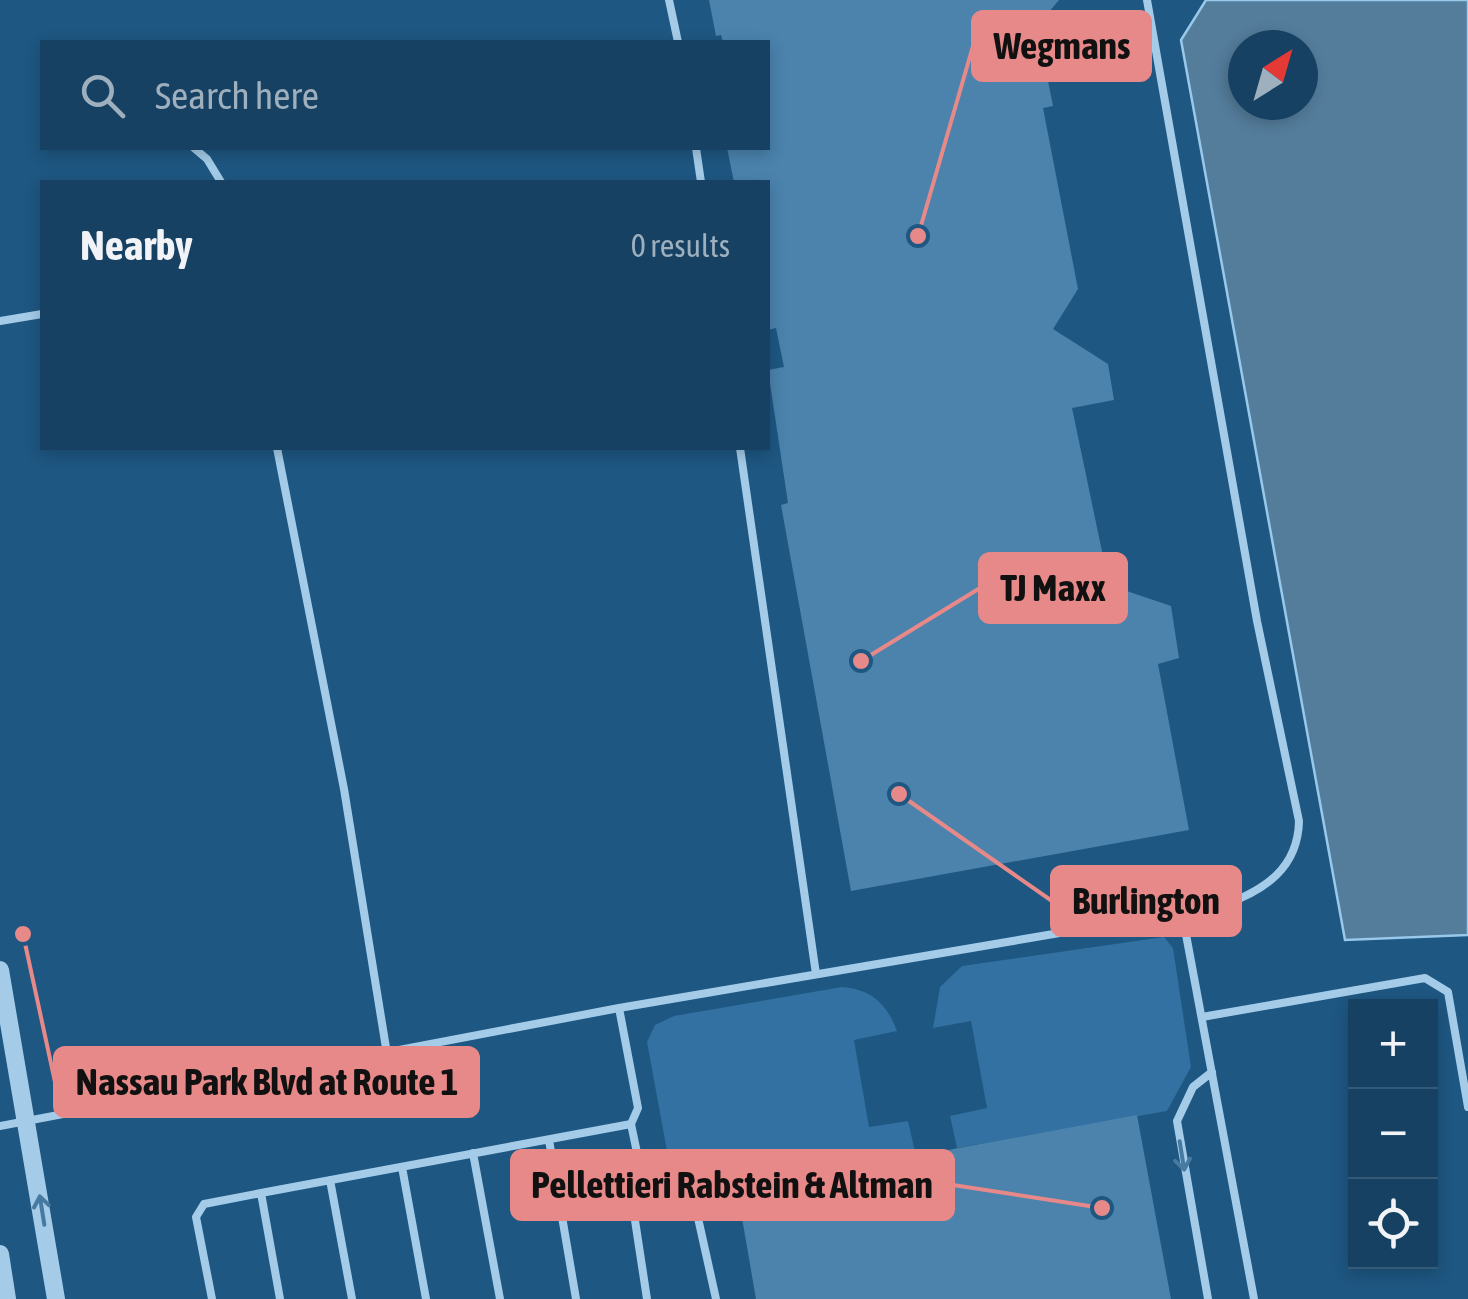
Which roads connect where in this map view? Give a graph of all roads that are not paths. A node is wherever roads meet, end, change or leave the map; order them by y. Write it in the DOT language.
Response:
graph roads {
  1 [pos="669,0"];
  2 [pos="1147,0"];
  3 [pos="678,40"];
  4 [pos="196,150"];
  5 [pos="696,150"];
  6 [pos="220,180"];
  7 [pos="701,180"];
  8 [pos="40,314"];
  9 [pos="0,321"];
  10 [pos="277,450"];
  11 [pos="740,450"];
  12 [pos="1182,912"];
  13 [pos="0,970"];
  14 [pos="816,974"];
  15 [pos="620,1008"];
  16 [pos="1202,1016"];
  17 [pos="387,1054"];
  18 [pos="1212,1072"];
  19 [pos="1468,1108"];
  20 [pos="27,1121"];
  21 [pos="631,1124"];
  22 [pos="0,1126"];
  23 [pos="549,1140"];
  24 [pos="473,1154"];
  25 [pos="402,1166"];
  26 [pos="640,1166"];
  27 [pos="330,1180"];
  28 [pos="261,1193"];
  29 [pos="0,1254"];
  30 [pos="8,1299"];
  31 [pos="56,1299"];
  32 [pos="212,1299"];
  33 [pos="280,1299"];
  34 [pos="352,1299"];
  35 [pos="426,1299"];
  36 [pos="500,1299"];
  37 [pos="576,1299"];
  38 [pos="647,1299"];
  39 [pos="716,1299"];
  40 [pos="1208,1299"];
  41 [pos="1254,1299"];
  1 -- 3 [label="lane"];
  2 -- 12 [label="lane"];
  4 -- 6 [label="lane"];
  5 -- 7 [label="lane"];
  8 -- 9 [label="lane"];
  10 -- 17 [label="lane"];
  11 -- 14 [label="lane"];
  12 -- 14 [label="lane"];
  12 -- 16 [label="lane"];
  13 -- 20 [label="street"];
  14 -- 15 [label="lane"];
  15 -- 17 [label="lane"];
  15 -- 21 [label="lane"];
  16 -- 18 [label="lane"];
  16 -- 19 [label="lane"];
  17 -- 20 [label="lane"];
  18 -- 40 [label="lane, one-way"];
  18 -- 41 [label="lane"];
  20 -- 22 [label="lane"];
  31 -- 20 [label="street, one-way"];
  21 -- 23 [label="lane"];
  21 -- 26 [label="lane"];
  23 -- 24 [label="lane"];
  23 -- 37 [label="lane"];
  24 -- 25 [label="lane"];
  24 -- 36 [label="lane"];
  25 -- 27 [label="lane"];
  25 -- 35 [label="lane"];
  26 -- 38 [label="lane"];
  26 -- 39 [label="lane"];
  27 -- 28 [label="lane"];
  27 -- 34 [label="lane"];
  28 -- 32 [label="lane"];
  28 -- 33 [label="lane"];
  29 -- 30 [label="street"];
}
